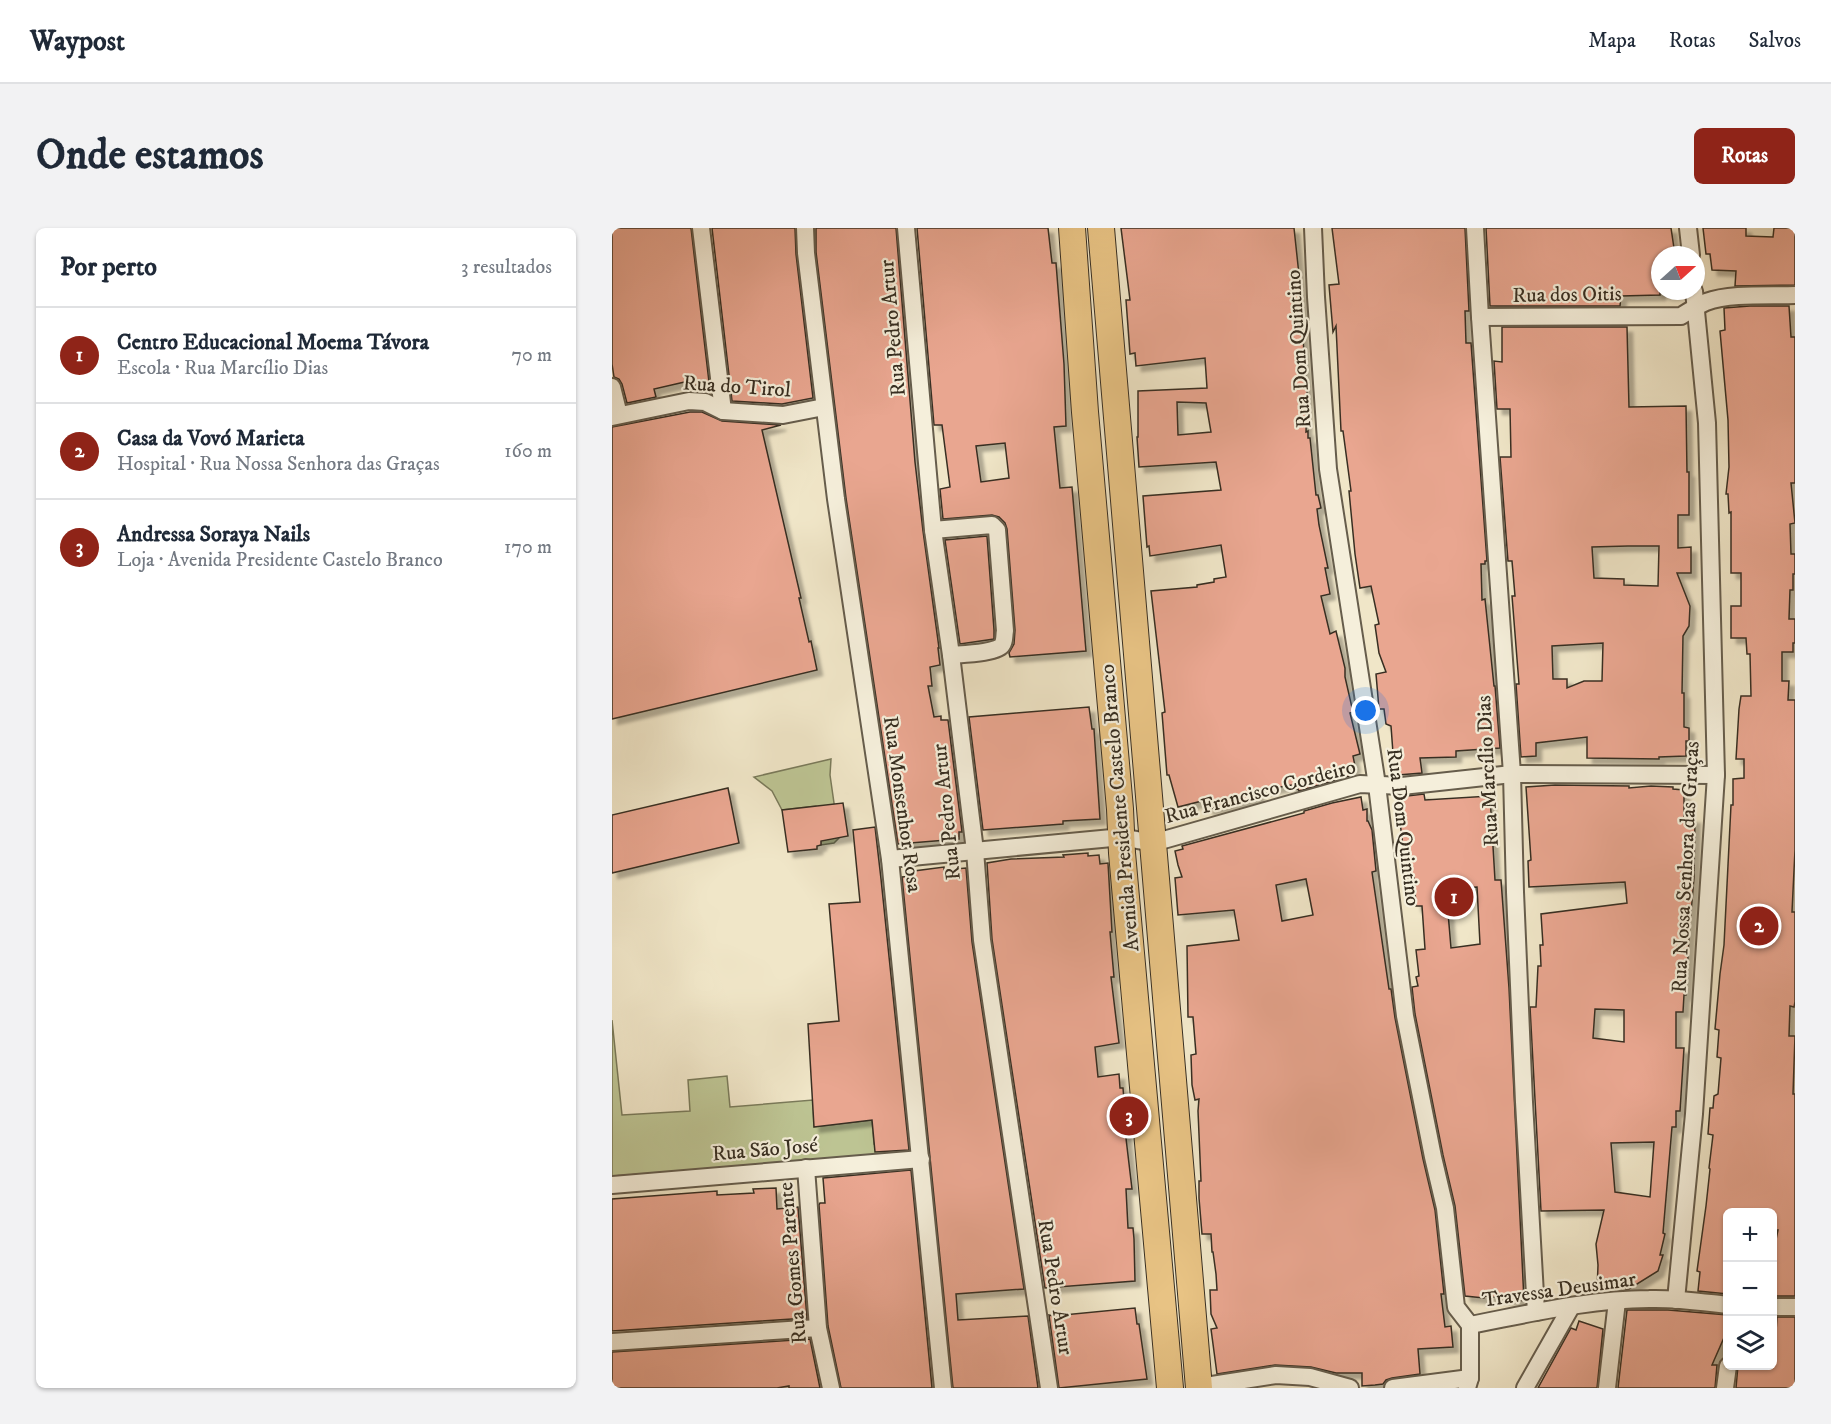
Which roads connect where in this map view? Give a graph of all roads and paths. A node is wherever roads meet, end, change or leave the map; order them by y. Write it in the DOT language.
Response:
graph roads {
  1 [pos="701,228"];
  2 [pos="805,228"];
  3 [pos="906,228"];
  4 [pos="1072,228"];
  5 [pos="1101,228"];
  6 [pos="1313,228"];
  7 [pos="1475,228"];
  8 [pos="1688,228"];
  9 [pos="1689,246"];
  10 [pos="1795,295"];
  11 [pos="1694,300"];
  12 [pos="1695,300"];
  13 [pos="1697,300"];
  14 [pos="1480,317"];
  15 [pos="612,387"];
  16 [pos="824,407"];
  17 [pos="1116,409"];
  18 [pos="723,411"];
  19 [pos="1085,412"];
  20 [pos="616,416"];
  21 [pos="933,531"];
  22 [pos="951,655"];
  23 [pos="1512,774"];
  24 [pos="1716,775"];
  25 [pos="1377,785"];
  26 [pos="1120,837"];
  27 [pos="1153,843"];
  28 [pos="975,850"];
  29 [pos="890,859"];
  30 [pos="921,1159"];
  31 [pos="806,1168"];
  32 [pos="612,1185"];
  33 [pos="1191,1299"];
  34 [pos="1676,1300"];
  35 [pos="1617,1301"];
  36 [pos="1161,1303"];
  37 [pos="1723,1305"];
  38 [pos="1571,1307"];
  39 [pos="1777,1307"];
  40 [pos="1795,1307"];
  41 [pos="1536,1312"];
  42 [pos="1470,1325"];
  43 [pos="818,1328"];
  44 [pos="612,1342"];
  45 [pos="1727,1370"];
  46 [pos="1468,1383"];
  47 [pos="1199,1387"];
  48 [pos="831,1388"];
  49 [pos="942,1388"];
  50 [pos="1049,1388"];
  51 [pos="1170,1388"];
  52 [pos="1350,1388"];
  53 [pos="1393,1388"];
  54 [pos="1525,1388"];
  55 [pos="1607,1388"];
  56 [pos="1725,1388"];
  1 -- 18 [label="street"];
  2 -- 16 [label="street, Rua Monsenhor Rosa"];
  3 -- 21 [label="street, Rua Pedro Artur"];
  4 -- 19 [label="main road, Avenida Presidente Castelo Branco"];
  5 -- 17 [label="main road, Avenida Presidente Castelo Branco"];
  6 -- 25 [label="street, Rua Dom Quintino"];
  7 -- 14 [label="street, Rua Marcílio Dias"];
  8 -- 9 [label="street"];
  10 -- 13 [label="street, Rua dos Oitis"];
  11 -- 14 [label="street, Rua dos Oitis"];
  12 -- 24 [label="street, Rua Nossa Senhora das Graças"];
  14 -- 23 [label="street, Rua Marcílio Dias"];
  15 -- 20 [label="street"];
  16 -- 18 [label="street, Rua do Tirol"];
  16 -- 29 [label="street, Rua Monsenhor Rosa"];
  17 -- 19 [label="street"];
  17 -- 27 [label="main road, Avenida Presidente Castelo Branco"];
  18 -- 20 [label="street, Rua do Tirol"];
  19 -- 26 [label="main road, Avenida Presidente Castelo Branco"];
  21 -- 22 [label="street, Rua Pedro Artur"];
  21 -- 22 [label="street"];
  22 -- 28 [label="street, Rua Pedro Artur"];
  23 -- 24 [label="street, Rua Francisco Cordeiro"];
  23 -- 25 [label="street, Rua Francisco Cordeiro"];
  23 -- 41 [label="street, Rua Marcílio Dias"];
  24 -- 34 [label="street, Rua Nossa Senhora das Graças"];
  25 -- 27 [label="street, Rua Francisco Cordeiro"];
  25 -- 42 [label="street, Rua Dom Quintino"];
  26 -- 27 [label="street, Rua Francisco Cordeiro"];
  26 -- 28 [label="street, Rua Francisco Cordeiro"];
  26 -- 36 [label="main road, Avenida Presidente Castelo Branco"];
  27 -- 33 [label="main road, Avenida Presidente Castelo Branco"];
  28 -- 29 [label="street, Rua Francisco Cordeiro"];
  28 -- 50 [label="street, Rua Pedro Artur"];
  29 -- 30 [label="street, Rua Monsenhor Rosa"];
  30 -- 31 [label="street, Rua São José"];
  30 -- 49 [label="street, Rua Monsenhor Rosa"];
  31 -- 32 [label="street, Rua São José"];
  31 -- 43 [label="street, Rua Gomes Parente"];
  33 -- 36 [label="main road"];
  33 -- 47 [label="main road, Avenida Presidente Castelo Branco"];
  34 -- 35 [label="street, Travessa Deusimar"];
  34 -- 37 [label="street, Travessa Deusimar"];
  35 -- 38 [label="street, Travessa Deusimar"];
  35 -- 55 [label="street"];
  36 -- 51 [label="main road, Avenida Presidente Castelo Branco"];
  38 -- 41 [label="street, Travessa Deusimar"];
  38 -- 54 [label="street"];
  39 -- 40 [label="street"];
  41 -- 42 [label="street, Travessa Deusimar"];
  42 -- 46 [label="street"];
  43 -- 44 [label="street"];
  43 -- 48 [label="street, Rua Gomes Parente"];
  45 -- 56 [label="street"];
  46 -- 53 [label="street"];
  47 -- 52 [label="street"];
}
